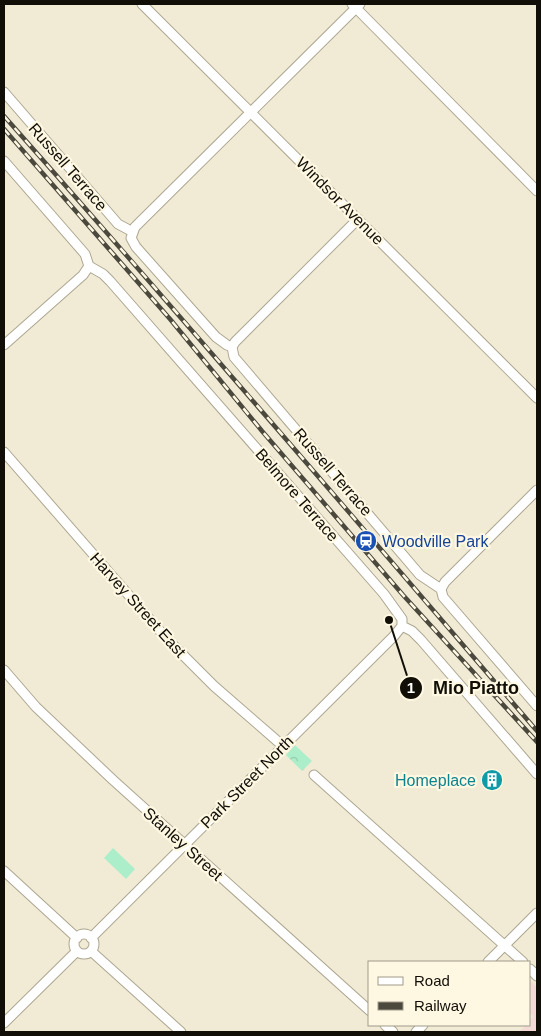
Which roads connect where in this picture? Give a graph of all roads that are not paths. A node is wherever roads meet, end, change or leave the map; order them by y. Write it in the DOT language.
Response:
graph roads {
  1 [pos="142,4"];
  2 [pos="356,5"];
  3 [pos="4,92"];
  4 [pos="250,112"];
  5 [pos="4,160"];
  6 [pos="537,191"];
  7 [pos="358,219"];
  8 [pos="133,232"];
  9 [pos="89,264"];
  10 [pos="234,344"];
  11 [pos="4,345"];
  12 [pos="537,398"];
  13 [pos="4,452"];
  14 [pos="537,490"];
  15 [pos="441,589"];
  16 [pos="402,626"];
  17 [pos="4,670"];
  18 [pos="537,706"];
  19 [pos="283,746"];
  20 [pos="537,774"];
  21 [pos="314,775"];
  22 [pos="184,845"];
  23 [pos="4,871"];
  24 [pos="537,913"];
  25 [pos="77,938"];
  26 [pos="91,938"];
  27 [pos="505,946"];
  28 [pos="77,951"];
  29 [pos="91,952"];
  30 [pos="489,961"];
  31 [pos="522,961"];
  32 [pos="368,1009"];
  33 [pos="4,1023"];
  34 [pos="181,1032"];
  1 -- 4 [label="street, Windsor Avenue"];
  2 -- 4 [label="street"];
  2 -- 6 [label="street"];
  3 -- 8 [label="street, Russell Terrace"];
  4 -- 7 [label="street, Windsor Avenue"];
  4 -- 8 [label="street"];
  5 -- 9 [label="street, Belmore Terrace"];
  7 -- 10 [label="street"];
  7 -- 12 [label="street, Windsor Avenue"];
  8 -- 10 [label="street, Russell Terrace"];
  9 -- 11 [label="street"];
  9 -- 16 [label="street, Belmore Terrace"];
  10 -- 15 [label="street, Russell Terrace"];
  13 -- 19 [label="street, Harvey Street East"];
  14 -- 15 [label="street"];
  15 -- 18 [label="street, Russell Terrace"];
  16 -- 19 [label="street, Park Street North"];
  16 -- 20 [label="street, Belmore Terrace"];
  17 -- 22 [label="street, Stanley Street"];
  19 -- 22 [label="street, Park Street North"];
  21 -- 27 [label="street"];
  22 -- 26 [label="street, Park Street North"];
  22 -- 32 [label="street, Stanley Street"];
  23 -- 25 [label="street"];
  24 -- 27 [label="street"];
  25 -- 26 [label="street"];
  25 -- 28 [label="street"];
  26 -- 29 [label="street"];
  27 -- 30 [label="street"];
  27 -- 31 [label="street"];
  28 -- 29 [label="street"];
  28 -- 33 [label="street"];
  29 -- 34 [label="street"];
}
